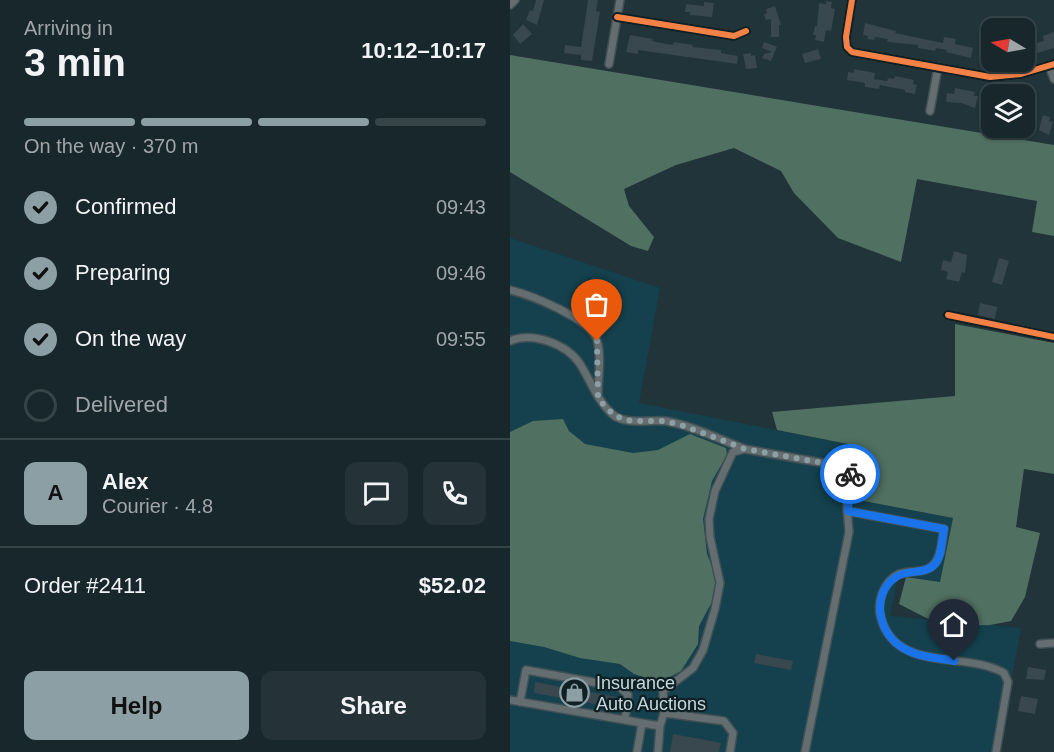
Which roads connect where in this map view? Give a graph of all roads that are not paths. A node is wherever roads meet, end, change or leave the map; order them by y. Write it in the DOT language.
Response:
graph roads {
  1 [pos="515,0"];
  2 [pos="620,0"];
  3 [pos="852,0"];
  4 [pos="510,5"];
  5 [pos="617,17"];
  6 [pos="746,31"];
  7 [pos="609,64"];
  8 [pos="1052,65"];
  9 [pos="938,67"];
  10 [pos="1054,79"];
  11 [pos="930,111"];
  12 [pos="510,290"];
  13 [pos="948,315"];
  14 [pos="1054,337"];
  15 [pos="510,341"];
  16 [pos="598,399"];
  17 [pos="745,449"];
  18 [pos="848,511"];
  19 [pos="1054,643"];
  20 [pos="1040,644"];
  21 [pos="510,700"];
  22 [pos="520,702"];
  23 [pos="664,713"];
  24 [pos="625,720"];
  25 [pos="642,723"];
  26 [pos="660,726"];
  27 [pos="637,752"];
  28 [pos="658,752"];
  29 [pos="730,752"];
  30 [pos="805,752"];
  31 [pos="996,752"];
  1 -- 4 [label="street"];
  2 -- 5 [label="street"];
  3 -- 9 [label="street"];
  5 -- 6 [label="street"];
  5 -- 7 [label="street"];
  8 -- 9 [label="street"];
  8 -- 10 [label="street"];
  9 -- 11 [label="street"];
  12 -- 16 [label="street"];
  13 -- 14 [label="street"];
  15 -- 16 [label="street"];
  16 -- 17 [label="street"];
  17 -- 18 [label="street"];
  17 -- 23 [label="street"];
  18 -- 30 [label="street"];
  18 -- 31 [label="street"];
  19 -- 20 [label="street"];
  21 -- 22 [label="street"];
  22 -- 24 [label="street"];
  22 -- 24 [label="street"];
  23 -- 26 [label="street"];
  23 -- 29 [label="street"];
  24 -- 25 [label="street"];
  25 -- 26 [label="street"];
  25 -- 27 [label="street"];
  26 -- 28 [label="street"];
}
